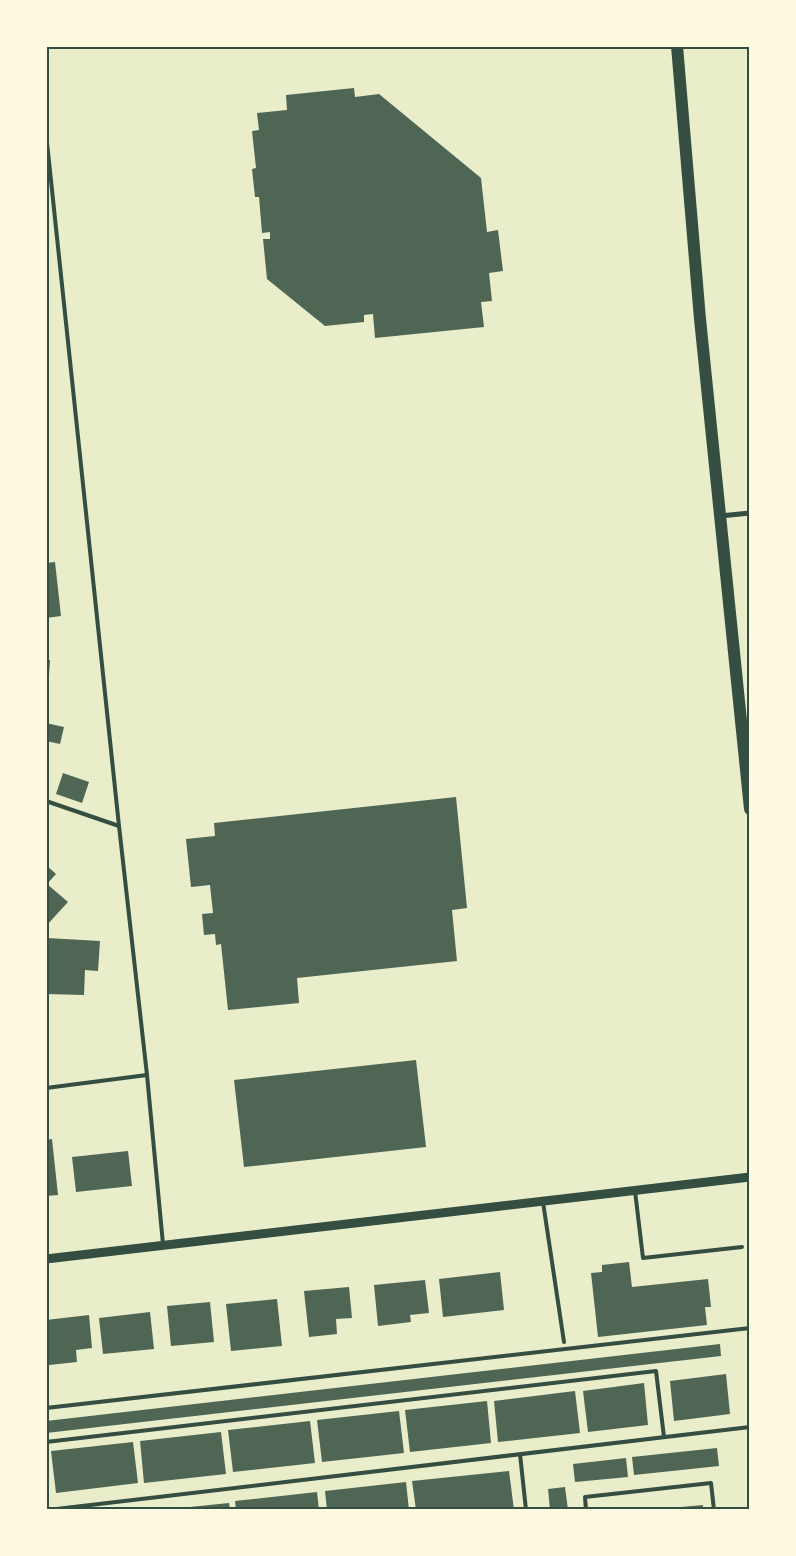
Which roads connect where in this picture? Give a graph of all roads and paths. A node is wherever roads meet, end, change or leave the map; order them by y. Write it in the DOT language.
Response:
graph roads {
  1 [pos="677,46"];
  2 [pos="46,133"];
  3 [pos="750,513"];
  4 [pos="720,516"];
  5 [pos="46,801"];
  6 [pos="750,809"];
  7 [pos="119,826"];
  8 [pos="147,1075"];
  9 [pos="46,1088"];
  10 [pos="750,1177"];
  11 [pos="635,1191"];
  12 [pos="543,1202"];
  13 [pos="163,1246"];
  14 [pos="742,1247"];
  15 [pos="46,1260"];
  16 [pos="750,1328"];
  17 [pos="564,1342"];
  18 [pos="46,1408"];
  19 [pos="750,1427"];
  20 [pos="664,1437"];
  21 [pos="46,1442"];
  22 [pos="520,1454"];
  23 [pos="48,1510"];
  24 [pos="526,1510"];
  25 [pos="586,1510"];
  26 [pos="714,1510"];
  1 -- 4 [label="main road"];
  2 -- 7 [label="lane"];
  3 -- 4 [label="street"];
  4 -- 6 [label="main road"];
  5 -- 7 [label="lane"];
  7 -- 8 [label="lane"];
  8 -- 9 [label="lane"];
  8 -- 13 [label="lane"];
  10 -- 11 [label="street"];
  11 -- 12 [label="street"];
  11 -- 14 [label="lane"];
  12 -- 13 [label="street"];
  12 -- 17 [label="lane"];
  13 -- 15 [label="street"];
  16 -- 18 [label="lane"];
  19 -- 20 [label="lane"];
  20 -- 21 [label="lane"];
  20 -- 22 [label="lane"];
  22 -- 23 [label="lane"];
  22 -- 24 [label="lane"];
  25 -- 26 [label="lane"];
}
